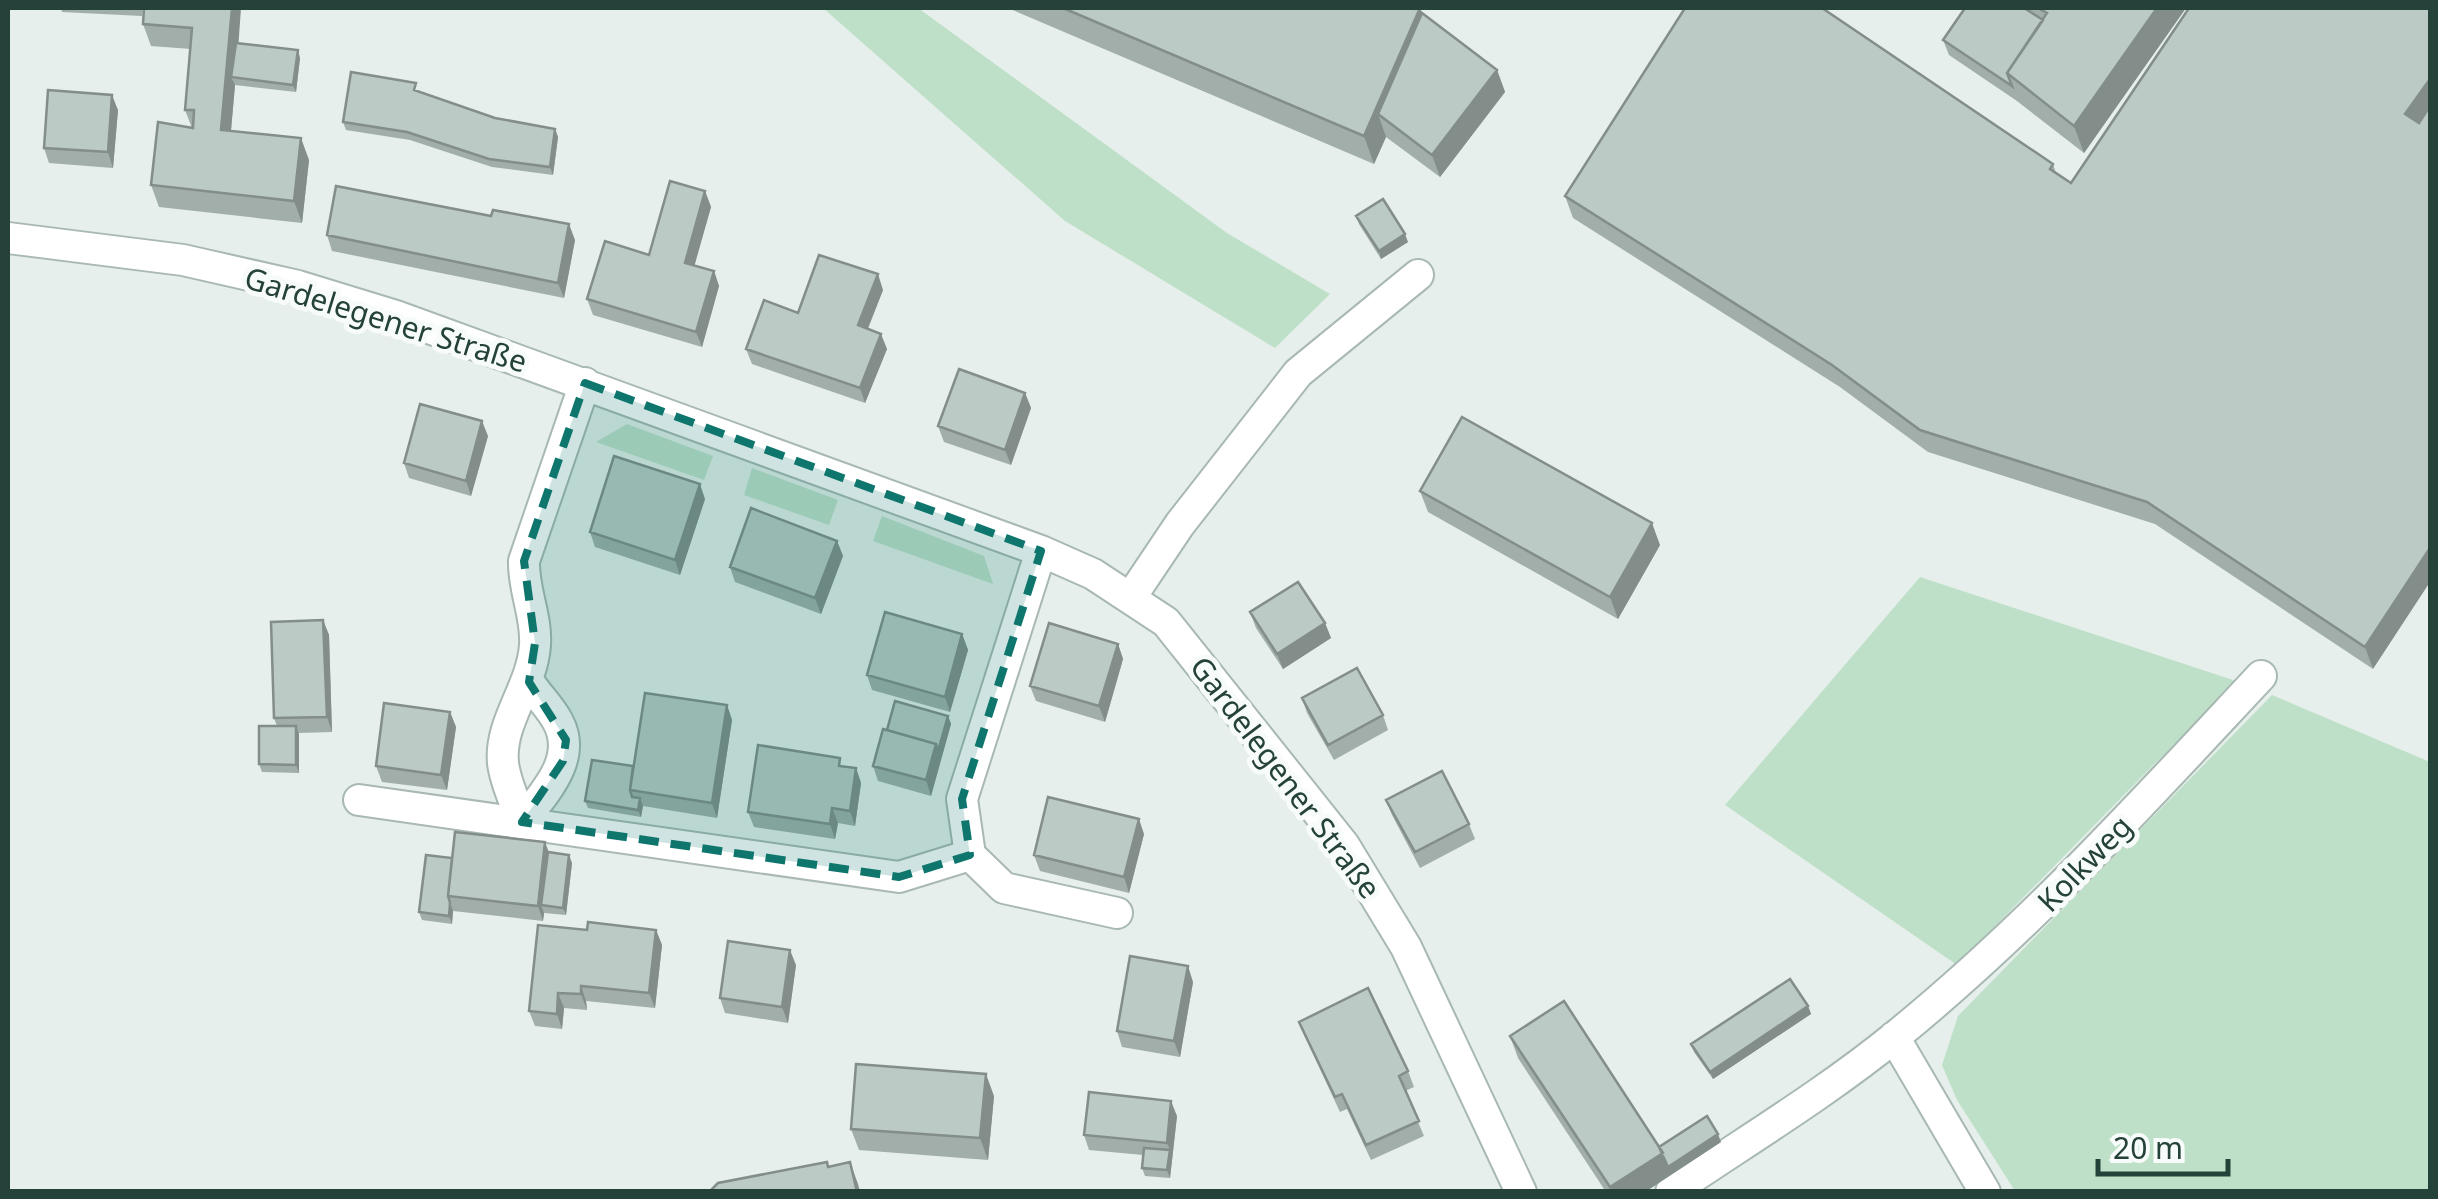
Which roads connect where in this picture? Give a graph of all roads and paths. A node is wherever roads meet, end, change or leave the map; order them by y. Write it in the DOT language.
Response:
graph roads {
  1 [pos="8,238"];
  2 [pos="1418,275"];
  3 [pos="586,383"];
  4 [pos="1041,551"];
  5 [pos="1130,598"];
  6 [pos="2261,676"];
  7 [pos="529,682"];
  8 [pos="358,800"];
  9 [pos="522,822"];
  10 [pos="970,855"];
  11 [pos="1117,913"];
  12 [pos="1894,1037"];
  13 [pos="1520,1192"];
  14 [pos="1671,1192"];
  15 [pos="1984,1192"];
  1 -- 3 [label="street, Gardelegener Straße"];
  2 -- 5 [label="street"];
  3 -- 4 [label="street, Gardelegener Straße"];
  3 -- 7 [label="street"];
  4 -- 5 [label="street, Gardelegener Straße"];
  4 -- 10 [label="street"];
  5 -- 13 [label="street, Gardelegener Straße"];
  6 -- 12 [label="street, Kolkweg"];
  7 -- 9 [label="street"];
  7 -- 9 [label="street"];
  8 -- 9 [label="street"];
  9 -- 10 [label="street"];
  10 -- 11 [label="street"];
  12 -- 14 [label="street, Kolkweg"];
  12 -- 15 [label="street"];
}
